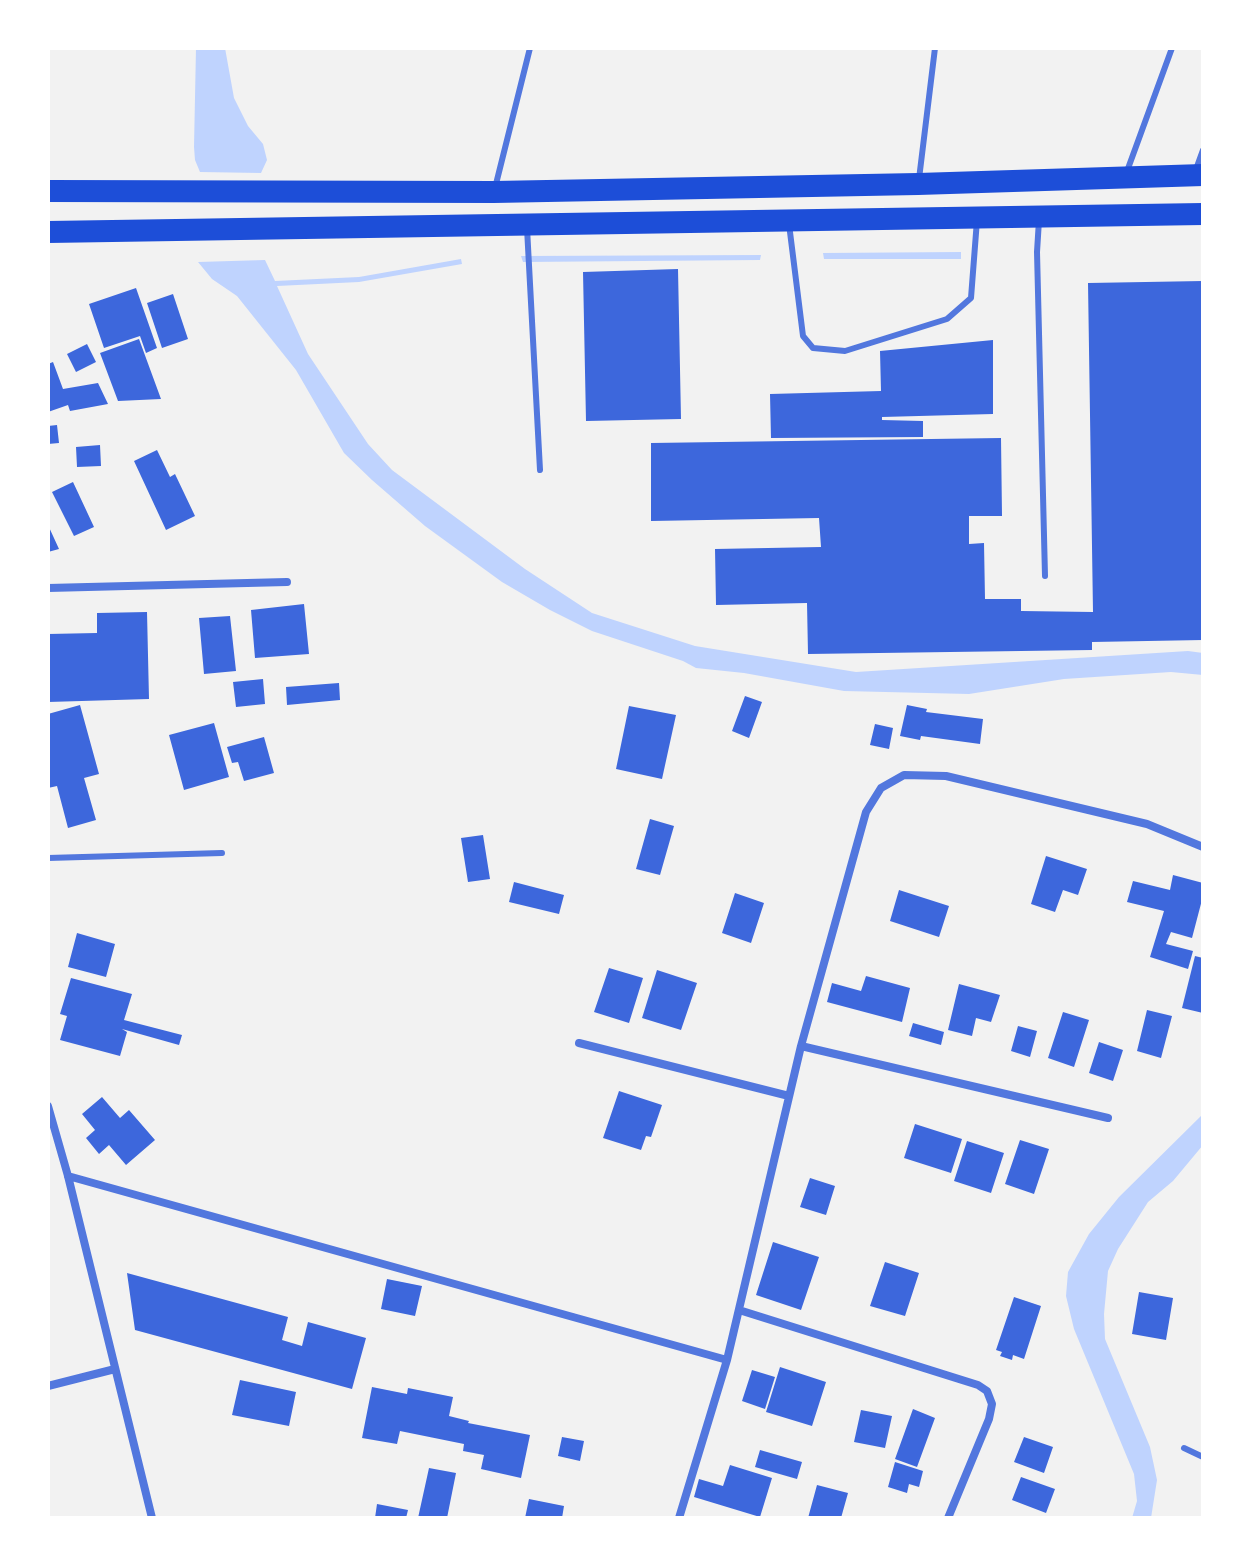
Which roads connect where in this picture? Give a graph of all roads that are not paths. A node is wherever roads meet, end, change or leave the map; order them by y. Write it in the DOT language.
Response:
graph roads {
  1 [pos="530,48"];
  2 [pos="935,48"];
  3 [pos="1172,48"];
  4 [pos="1203,150"];
  5 [pos="1198,175"];
  6 [pos="1124,177"];
  7 [pos="918,184"];
  8 [pos="48,191"];
  9 [pos="494,192"];
  10 [pos="1203,214"];
  11 [pos="1039,217"];
  12 [pos="978,218"];
  13 [pos="789,221"];
  14 [pos="526,225"];
  15 [pos="48,232"];
  16 [pos="540,470"];
  17 [pos="1045,576"];
  18 [pos="287,582"];
  19 [pos="48,588"];
  20 [pos="1203,847"];
  21 [pos="222,853"];
  22 [pos="48,858"];
  23 [pos="579,1043"];
  24 [pos="801,1046"];
  25 [pos="789,1096"];
  26 [pos="48,1106"];
  27 [pos="1108,1118"];
  28 [pos="68,1176"];
  29 [pos="739,1310"];
  30 [pos="727,1360"];
  31 [pos="115,1369"];
  32 [pos="48,1386"];
  33 [pos="1184,1448"];
  34 [pos="1203,1457"];
  35 [pos="152,1518"];
  36 [pos="679,1518"];
  37 [pos="948,1518"];
  1 -- 9 [label="lane"];
  2 -- 7 [label="lane"];
  3 -- 6 [label="lane"];
  4 -- 5 [label="lane"];
  5 -- 6 [label="highway"];
  6 -- 7 [label="highway"];
  7 -- 9 [label="highway"];
  8 -- 9 [label="highway"];
  10 -- 11 [label="highway"];
  11 -- 12 [label="highway"];
  11 -- 17 [label="lane"];
  12 -- 13 [label="highway"];
  12 -- 13 [label="lane"];
  13 -- 14 [label="highway"];
  14 -- 15 [label="highway"];
  14 -- 16 [label="lane"];
  18 -- 19 [label="street"];
  20 -- 24 [label="street"];
  21 -- 22 [label="lane"];
  23 -- 25 [label="street"];
  24 -- 25 [label="street"];
  24 -- 27 [label="street"];
  25 -- 29 [label="street"];
  26 -- 28 [label="street"];
  28 -- 30 [label="street"];
  28 -- 31 [label="street"];
  29 -- 30 [label="street"];
  29 -- 37 [label="street"];
  30 -- 36 [label="street"];
  31 -- 32 [label="street"];
  31 -- 35 [label="street"];
  33 -- 34 [label="lane"];
}
